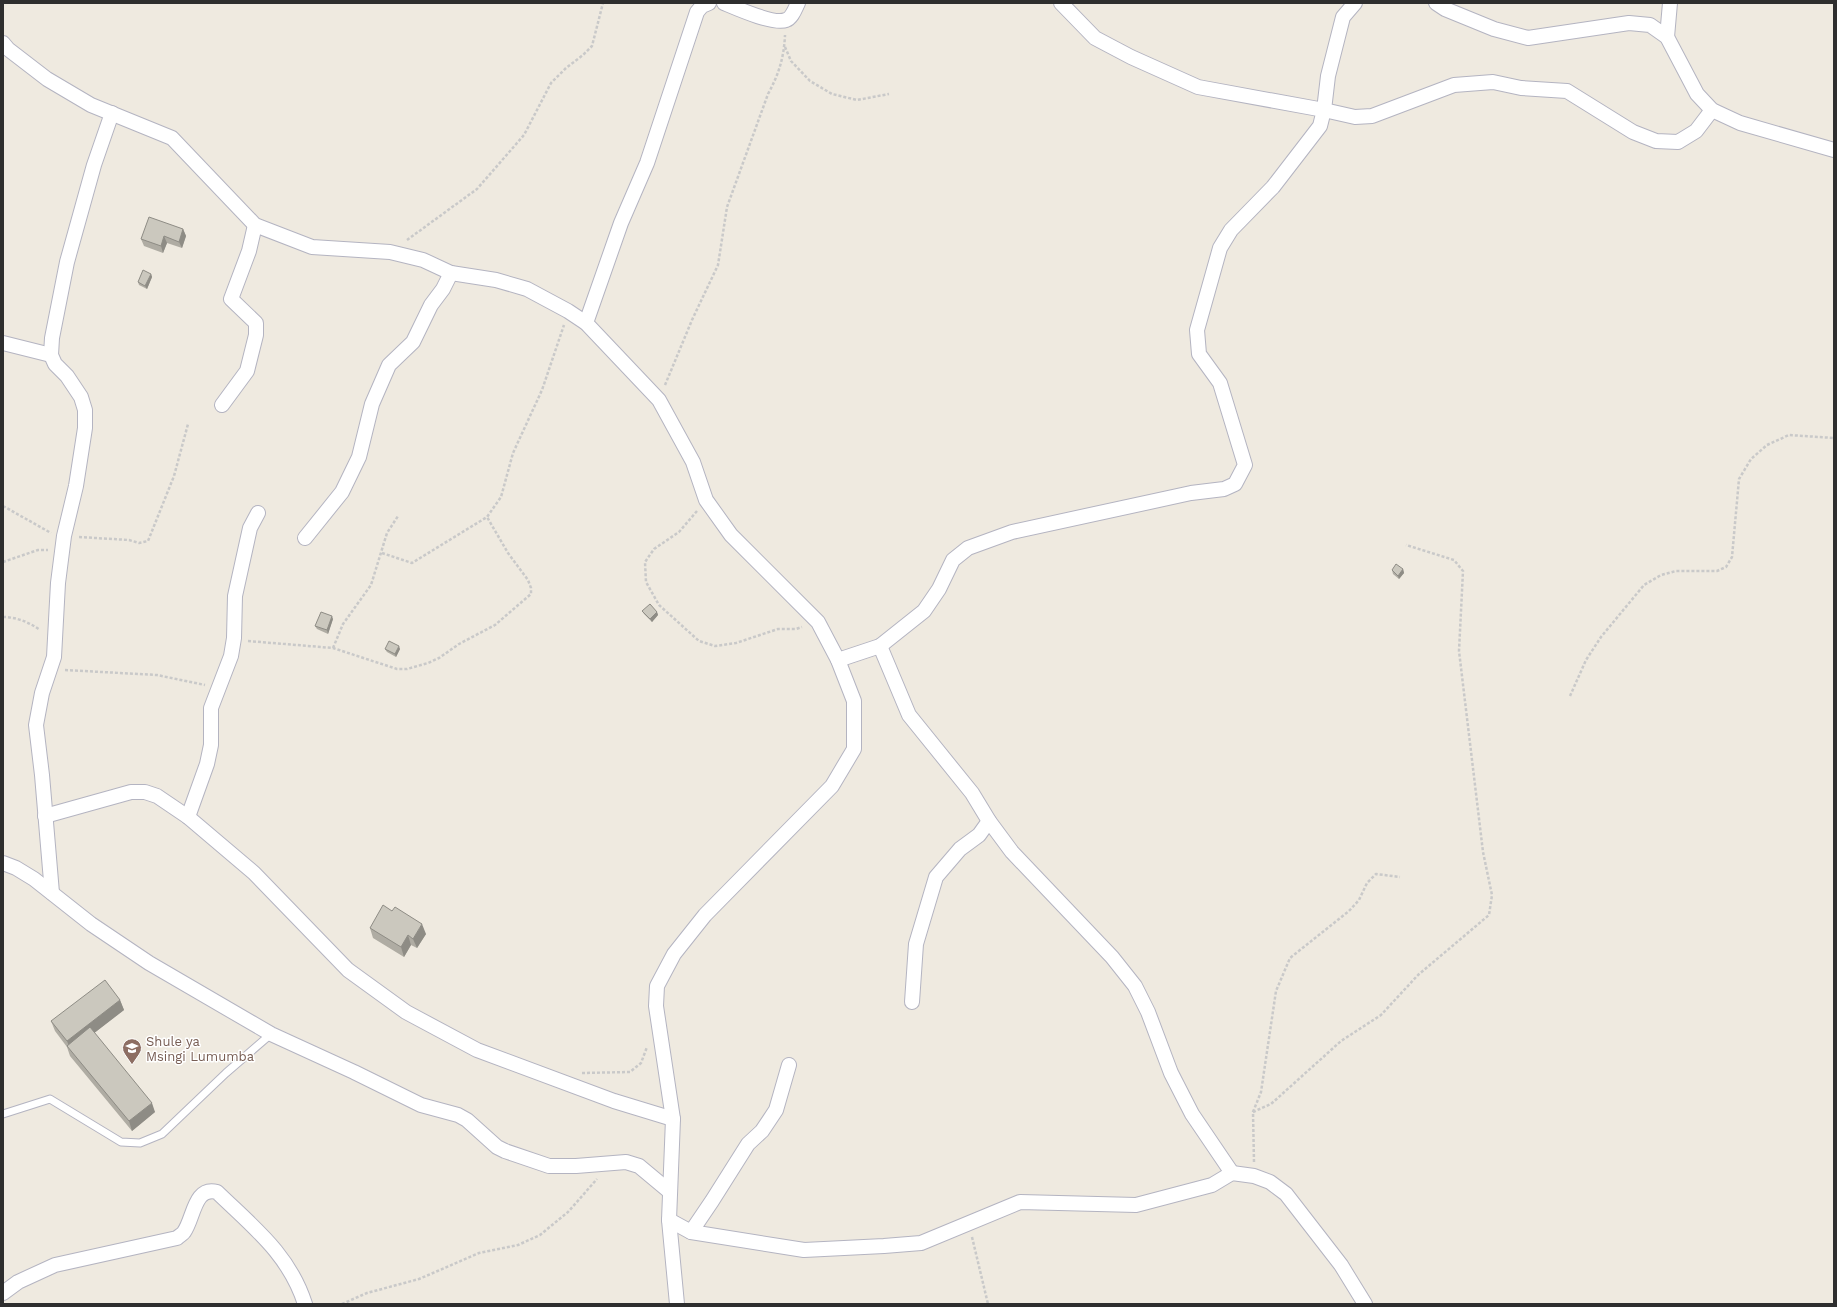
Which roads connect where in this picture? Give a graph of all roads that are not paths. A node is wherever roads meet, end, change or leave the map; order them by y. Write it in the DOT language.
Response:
graph roads {
  1 [pos="710,3"];
  2 [pos="724,3"];
  3 [pos="798,3"];
  4 [pos="1062,3"];
  5 [pos="1355,3"];
  6 [pos="1436,3"];
  7 [pos="1670,3"];
  8 [pos="1667,38"];
  9 [pos="5,49"];
  10 [pos="1324,110"];
  11 [pos="1712,110"];
  12 [pos="112,113"];
  13 [pos="1834,150"];
  14 [pos="255,225"];
  15 [pos="451,273"];
  16 [pos="586,323"];
  17 [pos="3,343"];
  18 [pos="51,355"];
  19 [pos="222,406"];
  20 [pos="258,513"];
  21 [pos="305,538"];
  22 [pos="880,646"];
  23 [pos="838,660"];
  24 [pos="45,816"];
  25 [pos="188,817"];
  26 [pos="989,821"];
  27 [pos="3,863"];
  28 [pos="52,893"];
  29 [pos="912,1002"];
  30 [pos="270,1034"];
  31 [pos="789,1065"];
  32 [pos="3,1114"];
  33 [pos="673,1119"];
  34 [pos="1232,1173"];
  35 [pos="669,1191"];
  36 [pos="669,1220"];
  37 [pos="691,1232"];
  38 [pos="3,1293"];
  39 [pos="305,1304"];
  40 [pos="677,1304"];
  41 [pos="1365,1304"];
  1 -- 16 [label="street"];
  2 -- 3 [label="street"];
  4 -- 10 [label="street"];
  5 -- 10 [label="street"];
  6 -- 8 [label="street"];
  7 -- 8 [label="street"];
  8 -- 11 [label="street"];
  9 -- 12 [label="street"];
  10 -- 11 [label="street"];
  10 -- 22 [label="street"];
  11 -- 13 [label="street"];
  12 -- 14 [label="street"];
  12 -- 18 [label="street"];
  14 -- 15 [label="street"];
  14 -- 19 [label="street"];
  15 -- 16 [label="street"];
  15 -- 21 [label="street"];
  16 -- 23 [label="street"];
  17 -- 18 [label="street"];
  18 -- 24 [label="street"];
  20 -- 25 [label="street"];
  22 -- 23 [label="street"];
  22 -- 26 [label="street"];
  23 -- 33 [label="street"];
  24 -- 25 [label="street"];
  24 -- 28 [label="street"];
  25 -- 33 [label="street"];
  26 -- 29 [label="street"];
  26 -- 34 [label="street"];
  27 -- 28 [label="street"];
  28 -- 30 [label="street"];
  30 -- 32 [label="lane"];
  30 -- 35 [label="street"];
  31 -- 37 [label="street"];
  33 -- 35 [label="street"];
  34 -- 37 [label="street"];
  34 -- 41 [label="street"];
  35 -- 36 [label="street"];
  36 -- 37 [label="street"];
  36 -- 40 [label="street"];
  38 -- 39 [label="street"];
}
